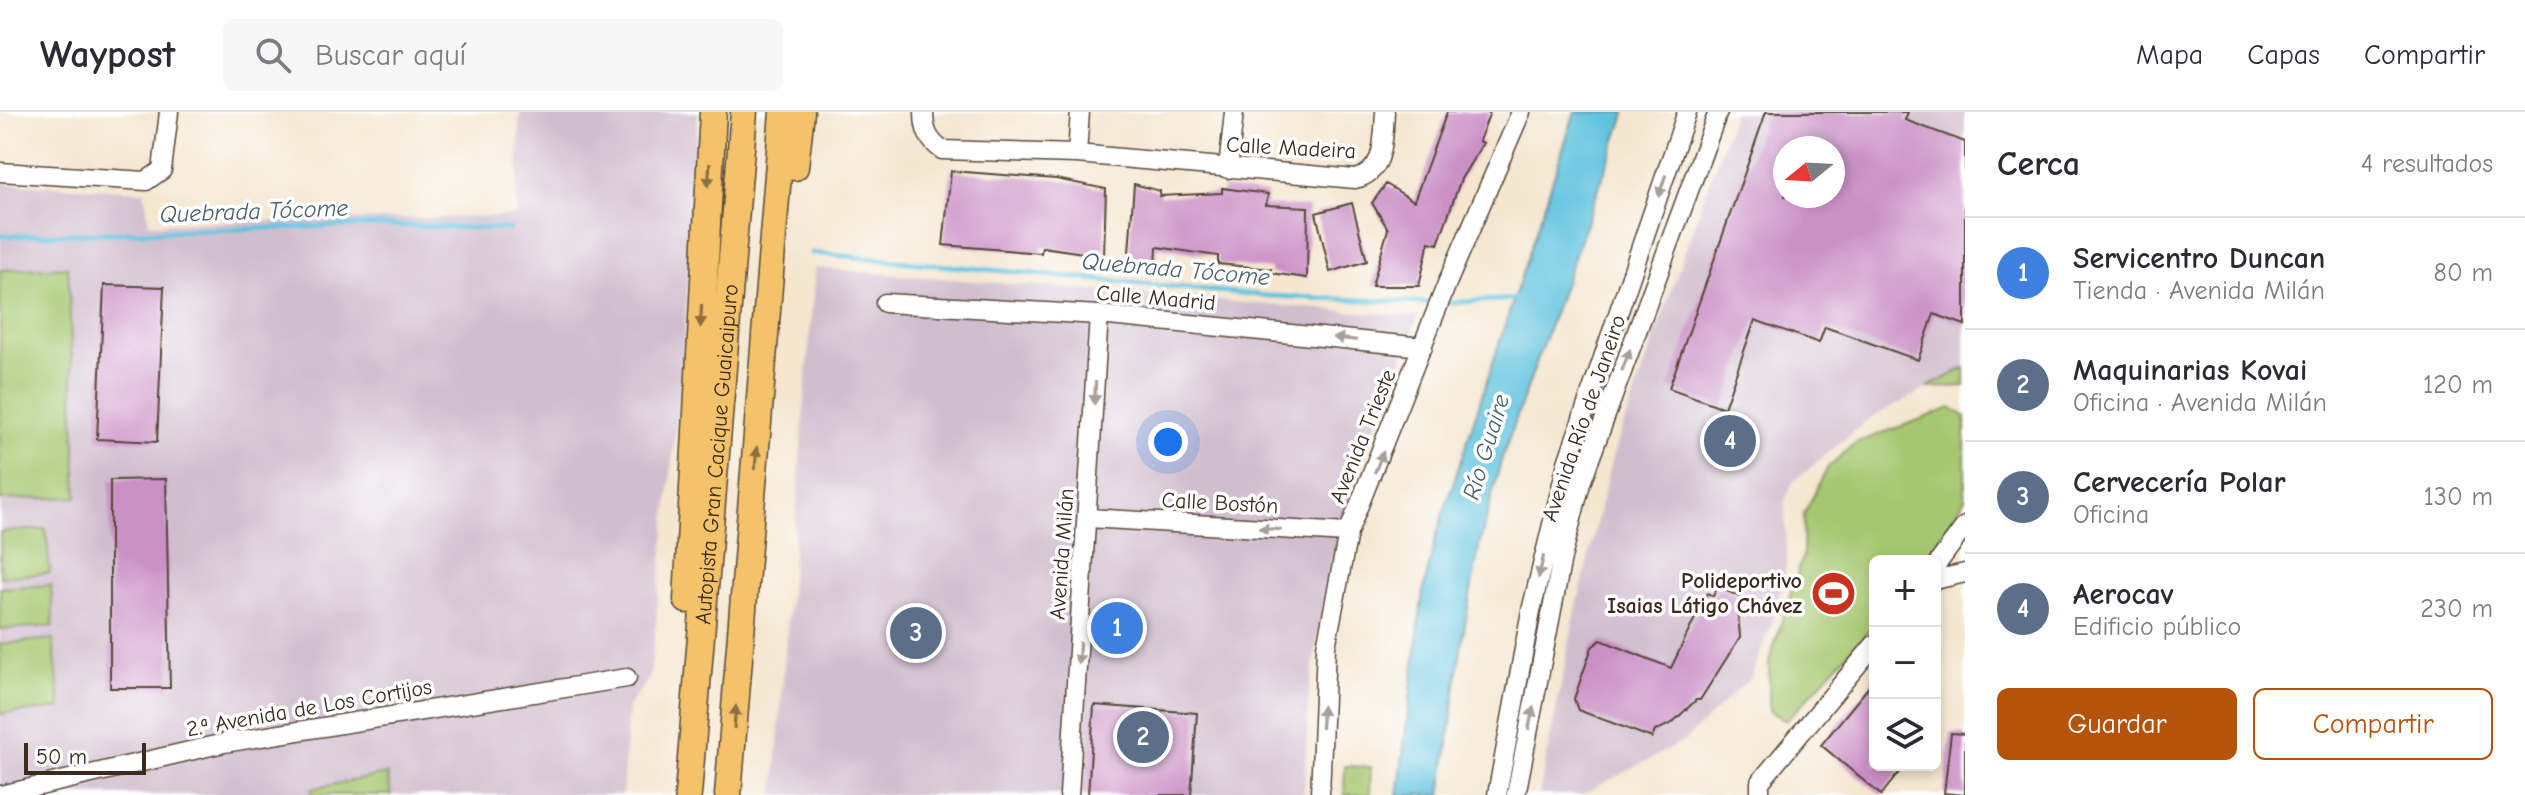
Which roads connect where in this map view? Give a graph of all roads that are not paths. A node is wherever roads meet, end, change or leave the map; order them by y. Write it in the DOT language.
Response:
graph roads {
  1 [pos="169,112"];
  2 [pos="713,112"];
  3 [pos="744,112"];
  4 [pos="783,112"];
  5 [pos="801,112"];
  6 [pos="1080,112"];
  7 [pos="1234,112"];
  8 [pos="1385,112"];
  9 [pos="1521,112"];
  10 [pos="1687,112"];
  11 [pos="1718,112"];
  12 [pos="924,114"];
  13 [pos="1077,154"];
  14 [pos="1228,169"];
  15 [pos="0,172"];
  16 [pos="769,261"];
  17 [pos="885,303"];
  18 [pos="1099,315"];
  19 [pos="1423,347"];
  20 [pos="1088,518"];
  21 [pos="1965,526"];
  22 [pos="1348,533"];
  23 [pos="1941,559"];
  24 [pos="1965,573"];
  25 [pos="1941,579"];
  26 [pos="1869,651"];
  27 [pos="627,678"];
  28 [pos="693,743"];
  29 [pos="1,795"];
  30 [pos="688,795"];
  31 [pos="728,795"];
  32 [pos="1069,795"];
  33 [pos="1320,795"];
  34 [pos="1497,795"];
  35 [pos="1516,795"];
  36 [pos="1760,795"];
  1 -- 15 [label="street"];
  2 -- 28 [label="highway, one-way"];
  3 -- 28 [label="highway, Autopista Gran Cacique Guaicaipuro"];
  4 -- 16 [label="highway, Autopista Gran Cacique Guaicaipuro"];
  5 -- 16 [label="highway"];
  6 -- 13 [label="street"];
  7 -- 14 [label="street"];
  8 -- 14 [label="street, Calle Madeira"];
  9 -- 19 [label="street, Avenida Trieste"];
  10 -- 34 [label="street, Avenida Río de Janeiro, one-way"];
  35 -- 11 [label="street, Avenida Río de Janeiro, one-way"];
  12 -- 13 [label="street, Calle Madeira"];
  13 -- 14 [label="street, Calle Madeira"];
  31 -- 16 [label="highway, Autopista Gran Cacique Guaicaipuro, one-way"];
  17 -- 18 [label="street, Calle Madrid"];
  19 -- 18 [label="street, Calle Madrid, one-way"];
  18 -- 20 [label="street, Avenida Milán, one-way"];
  22 -- 19 [label="street, Avenida Trieste, one-way"];
  22 -- 20 [label="street, Calle Bostón, one-way"];
  20 -- 32 [label="street, Avenida Milán, one-way"];
  21 -- 23 [label="street"];
  33 -- 22 [label="street, Avenida Trieste, one-way"];
  24 -- 25 [label="street"];
  26 -- 36 [label="street"];
  27 -- 29 [label="street, 2.ª Avenida de Los Cortijos"];
  28 -- 30 [label="highway, Autopista Gran Cacique Guaicaipuro"];
}
